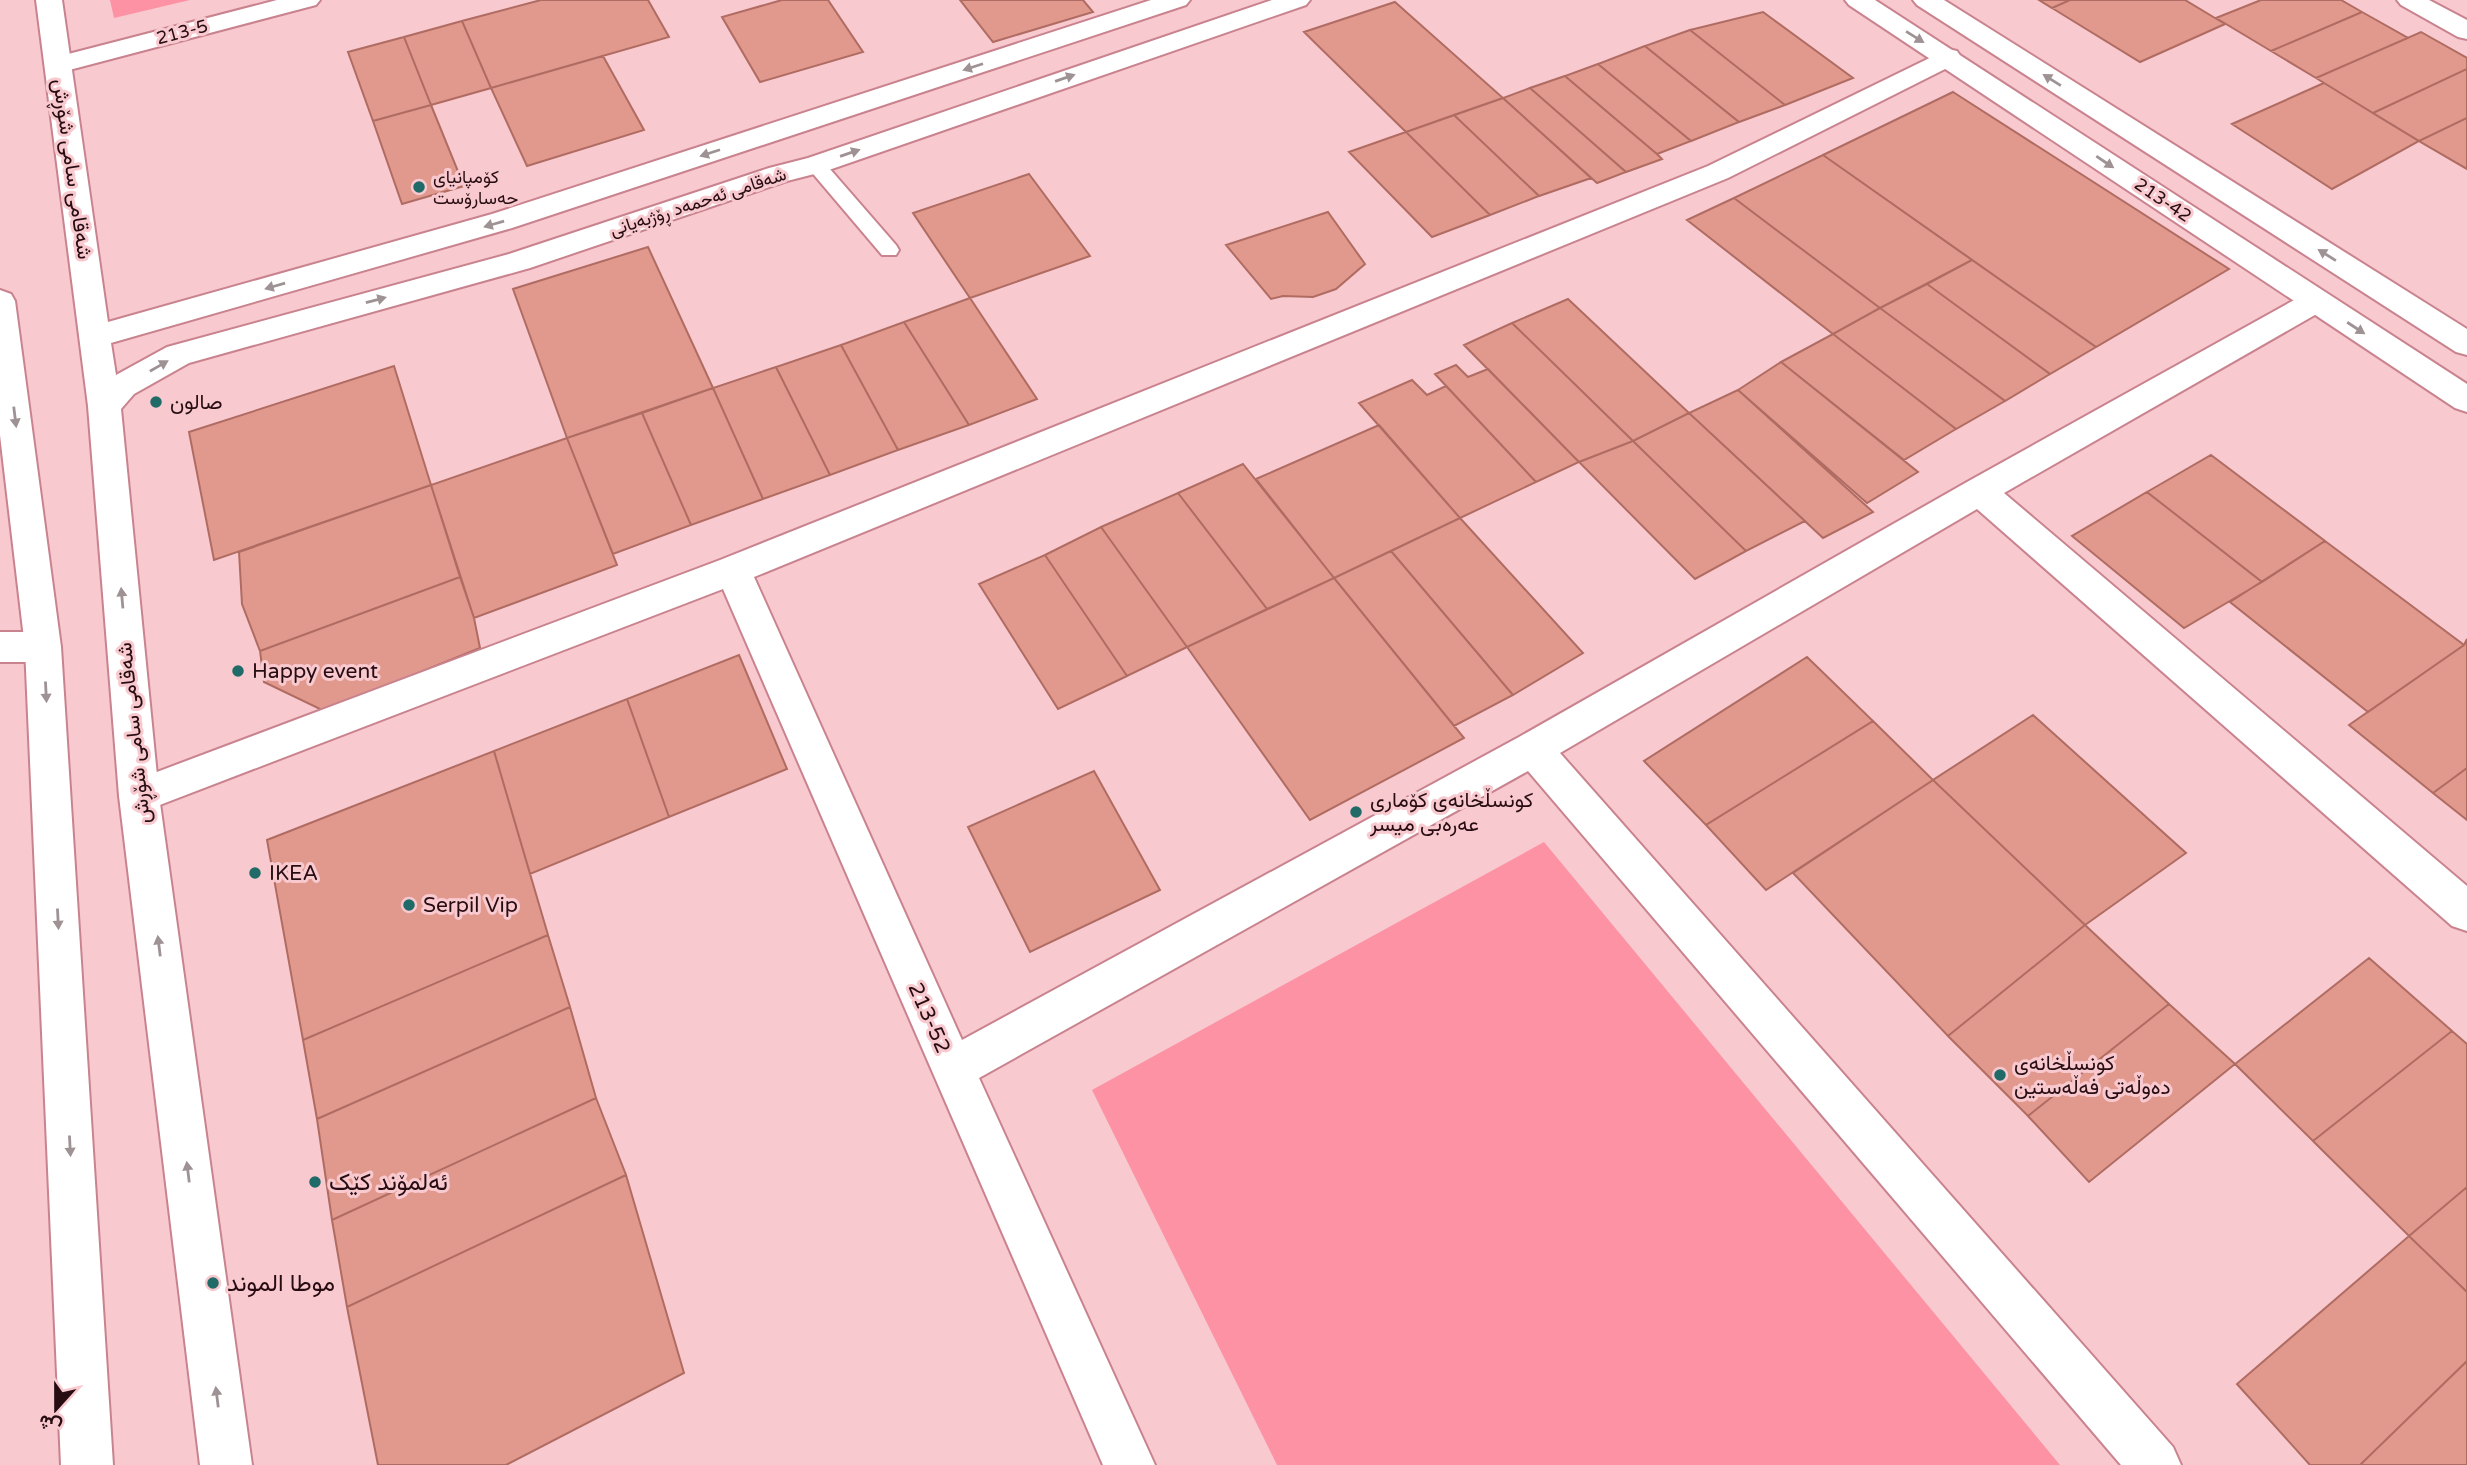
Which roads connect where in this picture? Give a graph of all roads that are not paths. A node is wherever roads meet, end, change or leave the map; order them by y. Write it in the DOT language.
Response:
graph roads {
  1 [pos="49,0"];
  2 [pos="307,0"];
  3 [pos="1175,0"];
  4 [pos="1297,0"];
  5 [pos="1858,0"];
  6 [pos="1926,0"];
  7 [pos="2410,0"];
  8 [pos="2467,31"];
  9 [pos="1948,58"];
  10 [pos="58,65"];
  11 [pos="757,137"];
  12 [pos="816,165"];
  13 [pos="779,174"];
  14 [pos="889,250"];
  15 [pos="0,301"];
  16 [pos="2316,301"];
  17 [pos="95,337"];
  18 [pos="2467,344"];
  19 [pos="2467,400"];
  20 [pos="104,406"];
  21 [pos="1979,491"];
  22 [pos="733,570"];
  23 [pos="0,647"];
  24 [pos="43,647"];
  25 [pos="1533,750"];
  26 [pos="139,796"];
  27 [pos="2467,912"];
  28 [pos="952,1069"];
  29 [pos="87,1465"];
  30 [pos="226,1465"];
  31 [pos="1129,1465"];
  32 [pos="2155,1465"];
  1 -- 10 [label="street, شەقامی سامی شۆڕش"];
  2 -- 10 [label="street, 213-5"];
  3 -- 11 [label="street, one-way"];
  12 -- 4 [label="street, شەقامی ئەحمەد ڕۆژبەیانی, one-way"];
  5 -- 9 [label="street, 213-42, one-way"];
  18 -- 6 [label="street, 213-42, one-way"];
  7 -- 8 [label="street"];
  9 -- 16 [label="street, 213-42, one-way"];
  9 -- 22 [label="street"];
  10 -- 17 [label="street, شەقامی سامی شۆڕش"];
  11 -- 13 [label="street"];
  11 -- 17 [label="street, one-way"];
  12 -- 13 [label="street, شەقامی ئەحمەد ڕۆژبەیانی"];
  12 -- 14 [label="lane"];
  20 -- 13 [label="street, شەقامی ئەحمەد ڕۆژبەیانی, one-way"];
  15 -- 24 [label="street, one-way"];
  16 -- 19 [label="street, 213-42, one-way"];
  16 -- 21 [label="street"];
  17 -- 20 [label="street, شەقامی سامی شۆڕش"];
  26 -- 20 [label="street, شەقامی سامی شۆڕش, one-way"];
  21 -- 25 [label="street"];
  21 -- 27 [label="street"];
  22 -- 26 [label="street"];
  22 -- 28 [label="street, 213-52"];
  23 -- 24 [label="street"];
  24 -- 29 [label="street, one-way"];
  25 -- 28 [label="street"];
  25 -- 32 [label="street"];
  30 -- 26 [label="street, شەقامی سامی شۆڕش, one-way"];
  28 -- 31 [label="street, 213-52"];
}
